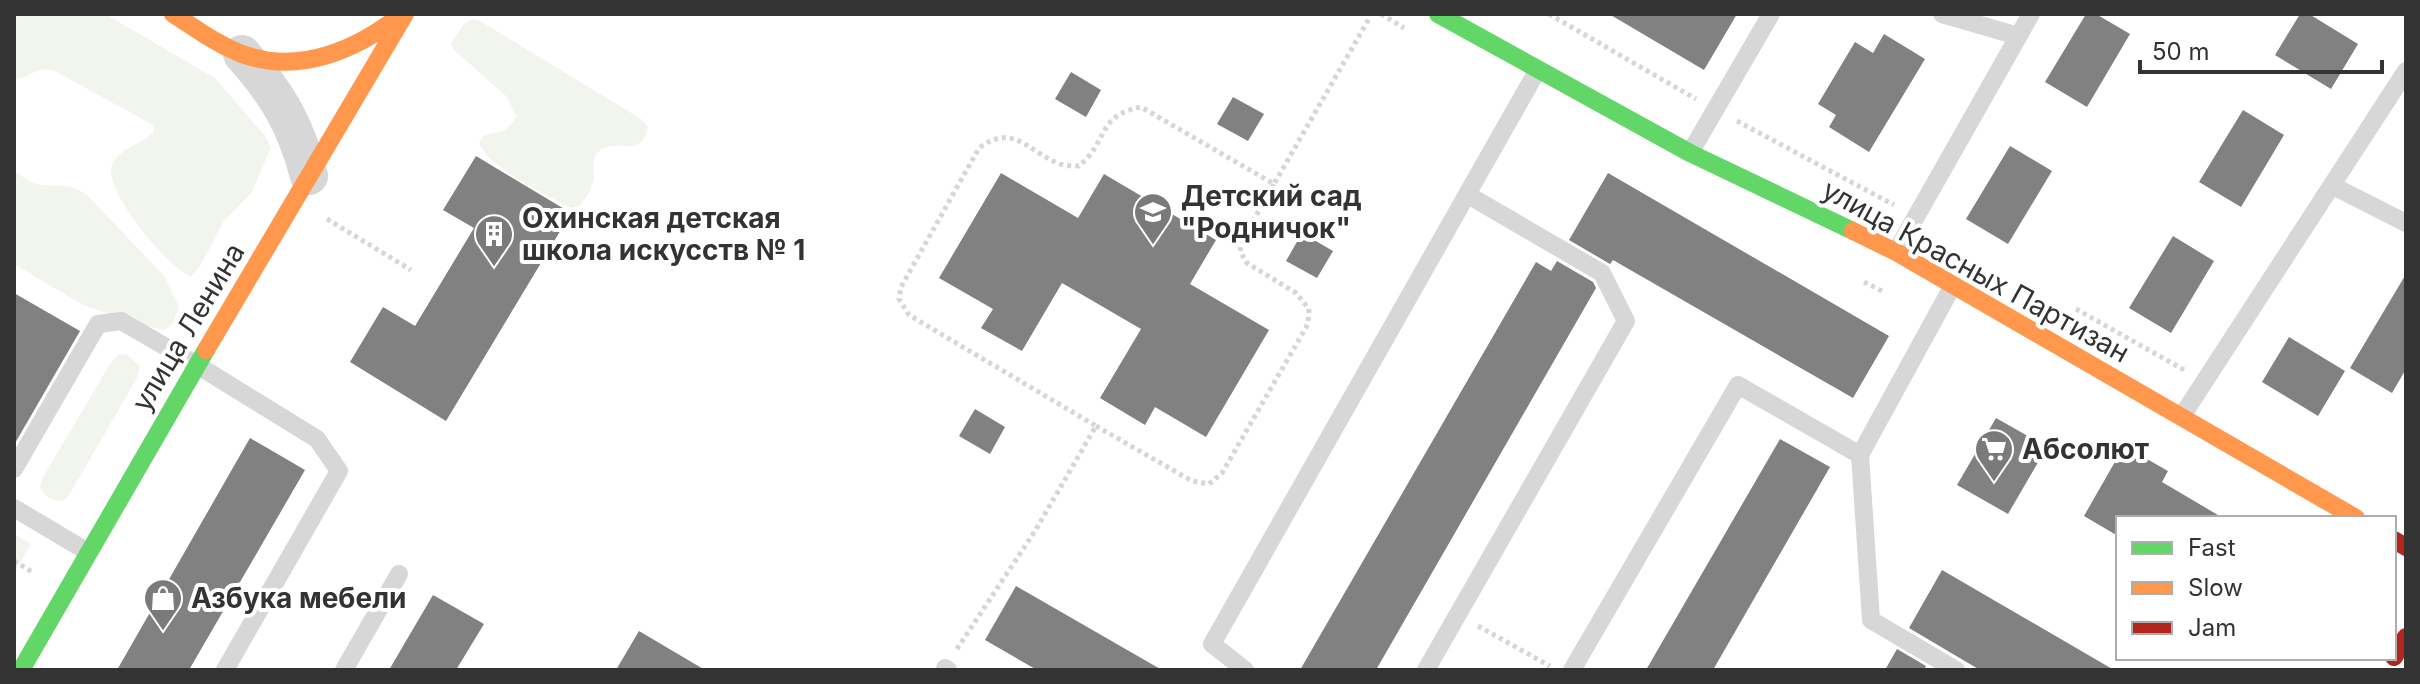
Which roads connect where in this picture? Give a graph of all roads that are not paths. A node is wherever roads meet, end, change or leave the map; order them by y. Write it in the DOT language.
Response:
graph roads {
  1 [pos="173,14"];
  2 [pos="404,14"];
  3 [pos="1438,14"];
  4 [pos="1771,14"];
  5 [pos="1942,14"];
  6 [pos="2031,14"];
  7 [pos="2018,36"];
  8 [pos="242,54"];
  9 [pos="1537,71"];
  10 [pos="2406,71"];
  11 [pos="1690,153"];
  12 [pos="309,176"];
  13 [pos="2333,186"];
  14 [pos="1468,195"];
  15 [pos="2406,223"];
  16 [pos="1896,252"];
  17 [pos="1952,287"];
  18 [pos="197,365"];
  19 [pos="2182,416"];
  20 [pos="1860,455"];
  21 [pos="14,469"];
  22 [pos="14,508"];
  23 [pos="2353,516"];
  24 [pos="88,552"];
  25 [pos="399,574"];
  26 [pos="21,670"];
  27 [pos="225,670"];
  28 [pos="344,670"];
  29 [pos="1245,670"];
  30 [pos="1426,670"];
  31 [pos="1572,670"];
  32 [pos="1956,670"];
  1 -- 8 [label="street"];
  2 -- 8 [label="street"];
  2 -- 12 [label="street, улица Ленина"];
  3 -- 9 [label="street, улица Красных Партизан"];
  4 -- 11 [label="lane"];
  5 -- 7 [label="lane"];
  6 -- 7 [label="lane"];
  7 -- 16 [label="lane"];
  8 -- 12 [label="street"];
  9 -- 11 [label="street, улица Красных Партизан"];
  9 -- 14 [label="lane"];
  10 -- 13 [label="lane"];
  11 -- 16 [label="street, улица Красных Партизан"];
  12 -- 18 [label="street, улица Ленина"];
  13 -- 15 [label="lane"];
  13 -- 19 [label="lane"];
  14 -- 29 [label="lane"];
  14 -- 30 [label="lane"];
  16 -- 17 [label="street, улица Красных Партизан"];
  17 -- 19 [label="street, улица Красных Партизан"];
  17 -- 20 [label="lane"];
  18 -- 21 [label="lane"];
  18 -- 24 [label="street, улица Ленина"];
  18 -- 27 [label="lane"];
  19 -- 23 [label="street, улица Красных Партизан"];
  20 -- 31 [label="lane"];
  20 -- 32 [label="lane"];
  22 -- 24 [label="lane"];
  24 -- 26 [label="street, улица Ленина"];
  25 -- 28 [label="lane"];
}
